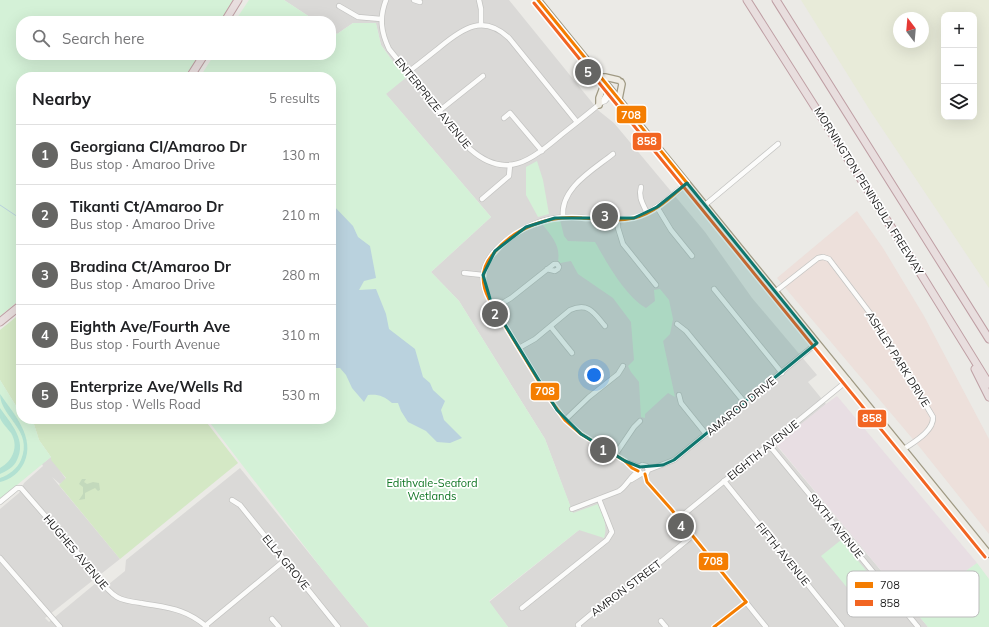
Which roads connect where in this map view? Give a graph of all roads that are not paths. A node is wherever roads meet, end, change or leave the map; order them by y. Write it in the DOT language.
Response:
graph roads {
  1 [pos="238,0"];
  2 [pos="386,0"];
  3 [pos="414,0"];
  4 [pos="478,0"];
  5 [pos="538,0"];
  6 [pos="747,0"];
  7 [pos="776,0"];
  8 [pos="420,2"];
  9 [pos="339,6"];
  10 [pos="228,16"];
  11 [pos="381,19"];
  12 [pos="481,25"];
  13 [pos="201,60"];
  14 [pos="193,72"];
  15 [pos="408,72"];
  16 [pos="483,76"];
  17 [pos="603,80"];
  18 [pos="612,90"];
  19 [pos="619,99"];
  20 [pos="600,103"];
  21 [pos="440,111"];
  22 [pos="504,118"];
  23 [pos="577,122"];
  24 [pos="778,144"];
  25 [pos="542,151"];
  26 [pos="613,154"];
  27 [pos="510,165"];
  28 [pos="688,183"];
  29 [pos="641,187"];
  30 [pos="482,199"];
  31 [pos="706,205"];
  32 [pos="657,207"];
  33 [pos="647,213"];
  34 [pos="563,217"];
  35 [pos="618,219"];
  36 [pos="692,256"];
  37 [pos="547,269"];
  38 [pos="464,273"];
  39 [pos="483,275"];
  40 [pos="656,285"];
  41 [pos="714,289"];
  42 [pos="776,291"];
  43 [pos="494,308"];
  44 [pos="16,309"];
  45 [pos="970,309"];
  46 [pos="0,322"];
  47 [pos="677,324"];
  48 [pos="605,326"];
  49 [pos="953,326"];
  50 [pos="551,327"];
  51 [pos="989,332"];
  52 [pos="989,339"];
  53 [pos="818,343"];
  54 [pos="519,348"];
  55 [pos="572,353"];
  56 [pos="623,366"];
  57 [pos="782,373"];
  58 [pos="848,380"];
  59 [pos="989,384"];
  60 [pos="679,395"];
  61 [pos="989,397"];
  62 [pos="745,403"];
  63 [pos="565,420"];
  64 [pos="640,421"];
  65 [pos="706,434"];
  66 [pos="769,444"];
  67 [pos="904,449"];
  68 [pos="614,455"];
  69 [pos="625,462"];
  70 [pos="632,468"];
  71 [pos="642,470"];
  72 [pos="633,476"];
  73 [pos="724,481"];
  74 [pos="628,482"];
  75 [pos="599,499"];
  76 [pos="232,500"];
  77 [pos="0,502"];
  78 [pos="572,509"];
  79 [pos="678,519"];
  80 [pos="692,536"];
  81 [pos="989,554"];
  82 [pos="0,558"];
  83 [pos="285,560"];
  84 [pos="872,571"];
  85 [pos="746,602"];
  86 [pos="522,608"];
  87 [pos="910,617"];
  88 [pos="272,619"];
  89 [pos="661,621"];
  90 [pos="206,626"];
  91 [pos="579,626"];
  92 [pos="60,627"];
  93 [pos="279,627"];
  94 [pos="338,627"];
  95 [pos="666,627"];
  96 [pos="714,627"];
  97 [pos="766,627"];
  98 [pos="842,627"];
  99 [pos="918,627"];
  1 -- 10 [label="highway"];
  2 -- 11 [label="street, ENTERPRIZE AVENUE"];
  3 -- 8 [label="street"];
  4 -- 12 [label="street"];
  5 -- 17 [label="main road"];
  6 -- 49 [label="highway, MORNINGTON PENINSULA FREEWAY"];
  7 -- 45 [label="highway, MORNINGTON PENINSULA FREEWAY"];
  9 -- 11 [label="street"];
  11 -- 15 [label="street, ENTERPRIZE AVENUE"];
  12 -- 15 [label="street"];
  12 -- 23 [label="street"];
  13 -- 14 [label="highway"];
  15 -- 21 [label="street, ENTERPRIZE AVENUE"];
  16 -- 21 [label="street"];
  17 -- 18 [label="main road"];
  17 -- 19 [label="main road"];
  17 -- 20 [label="main road"];
  18 -- 19 [label="main road"];
  18 -- 20 [label="street, ENTERPRIZE AVENUE"];
  19 -- 28 [label="main road"];
  20 -- 23 [label="street, ENTERPRIZE AVENUE"];
  21 -- 27 [label="street, ENTERPRIZE AVENUE"];
  22 -- 25 [label="street"];
  23 -- 25 [label="street, ENTERPRIZE AVENUE"];
  24 -- 31 [label="street"];
  25 -- 27 [label="street, ENTERPRIZE AVENUE"];
  26 -- 34 [label="street"];
  27 -- 30 [label="street"];
  28 -- 31 [label="main road"];
  28 -- 32 [label="street"];
  29 -- 33 [label="street"];
  31 -- 42 [label="main road"];
  32 -- 33 [label="street"];
  32 -- 36 [label="street"];
  33 -- 35 [label="street"];
  34 -- 35 [label="street"];
  34 -- 39 [label="street"];
  35 -- 40 [label="street"];
  37 -- 43 [label="street"];
  38 -- 39 [label="street"];
  39 -- 43 [label="street"];
  41 -- 57 [label="street"];
  42 -- 53 [label="main road"];
  42 -- 67 [label="street, ASHLEY PARK DRIVE"];
  43 -- 54 [label="street"];
  44 -- 46 [label="highway"];
  45 -- 51 [label="highway"];
  45 -- 52 [label="highway, MORNINGTON PENINSULA FREEWAY"];
  47 -- 62 [label="street"];
  48 -- 50 [label="street"];
  49 -- 59 [label="highway, MORNINGTON PENINSULA FREEWAY"];
  49 -- 61 [label="highway"];
  50 -- 54 [label="street"];
  50 -- 55 [label="street"];
  53 -- 57 [label="street, AMAROO DRIVE"];
  53 -- 58 [label="main road"];
  54 -- 63 [label="street"];
  56 -- 63 [label="street"];
  57 -- 62 [label="street, AMAROO DRIVE"];
  58 -- 66 [label="street, EIGHTH AVENUE"];
  58 -- 67 [label="main road"];
  60 -- 65 [label="street"];
  62 -- 65 [label="street, AMAROO DRIVE"];
  63 -- 68 [label="street"];
  64 -- 68 [label="street"];
  65 -- 71 [label="street, AMAROO DRIVE"];
  66 -- 73 [label="street, EIGHTH AVENUE"];
  66 -- 84 [label="street, SIXTH AVENUE"];
  67 -- 81 [label="main road"];
  68 -- 69 [label="street"];
  69 -- 70 [label="street"];
  69 -- 71 [label="street"];
  70 -- 71 [label="street"];
  70 -- 72 [label="street"];
  71 -- 72 [label="street"];
  71 -- 74 [label="street"];
  71 -- 79 [label="street"];
  72 -- 74 [label="street"];
  73 -- 79 [label="street, EIGHTH AVENUE"];
  73 -- 98 [label="street, FIFTH AVENUE"];
  74 -- 75 [label="street"];
  75 -- 78 [label="street"];
  75 -- 86 [label="street"];
  76 -- 83 [label="street, ELLA GROVE"];
  77 -- 90 [label="street, HUGHES AVENUE"];
  79 -- 80 [label="street"];
  80 -- 85 [label="street"];
  80 -- 91 [label="street, AMRON STREET"];
  82 -- 92 [label="street"];
  83 -- 90 [label="street"];
  83 -- 94 [label="street, ELLA GROVE"];
  85 -- 96 [label="street"];
  85 -- 97 [label="street"];
  87 -- 99 [label="street, SIXTH AVENUE"];
  88 -- 93 [label="street"];
  89 -- 95 [label="street"];
}
